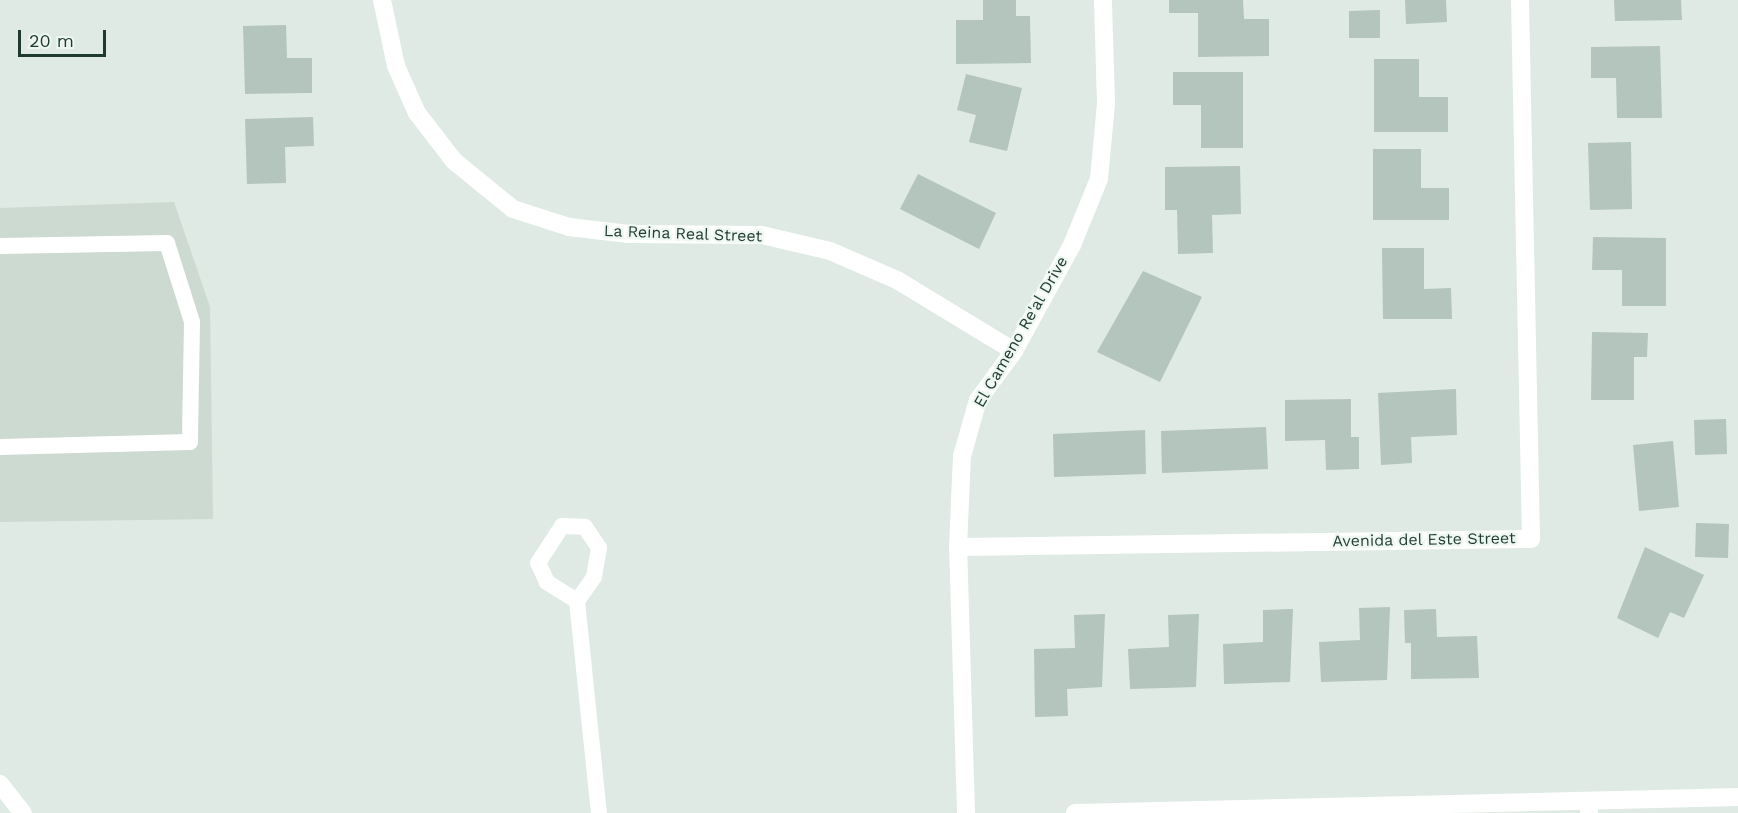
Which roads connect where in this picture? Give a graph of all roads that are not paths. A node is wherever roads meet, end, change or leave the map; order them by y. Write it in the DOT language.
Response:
graph roads {
  1 [pos="382,0"];
  2 [pos="1103,0"];
  3 [pos="1520,0"];
  4 [pos="0,246"];
  5 [pos="1014,351"];
  6 [pos="0,447"];
  7 [pos="958,547"];
  8 [pos="578,601"];
  9 [pos="0,784"];
  10 [pos="1738,797"];
  11 [pos="1588,807"];
  12 [pos="25,812"];
  13 [pos="599,813"];
  14 [pos="966,813"];
  15 [pos="1075,813"];
  1 -- 5 [label="street, La Reina Real Street"];
  2 -- 5 [label="street, El Cameno Re'al Drive"];
  3 -- 7 [label="street, Avenida del Este Street"];
  4 -- 6 [label="lane"];
  5 -- 7 [label="street, El Cameno Re'al Drive"];
  7 -- 14 [label="street, El Cameno Re'al Drive"];
  8 -- 8 [label="lane"];
  8 -- 13 [label="lane"];
  9 -- 12 [label="street"];
  10 -- 11 [label="street"];
  11 -- 15 [label="street"];
}
